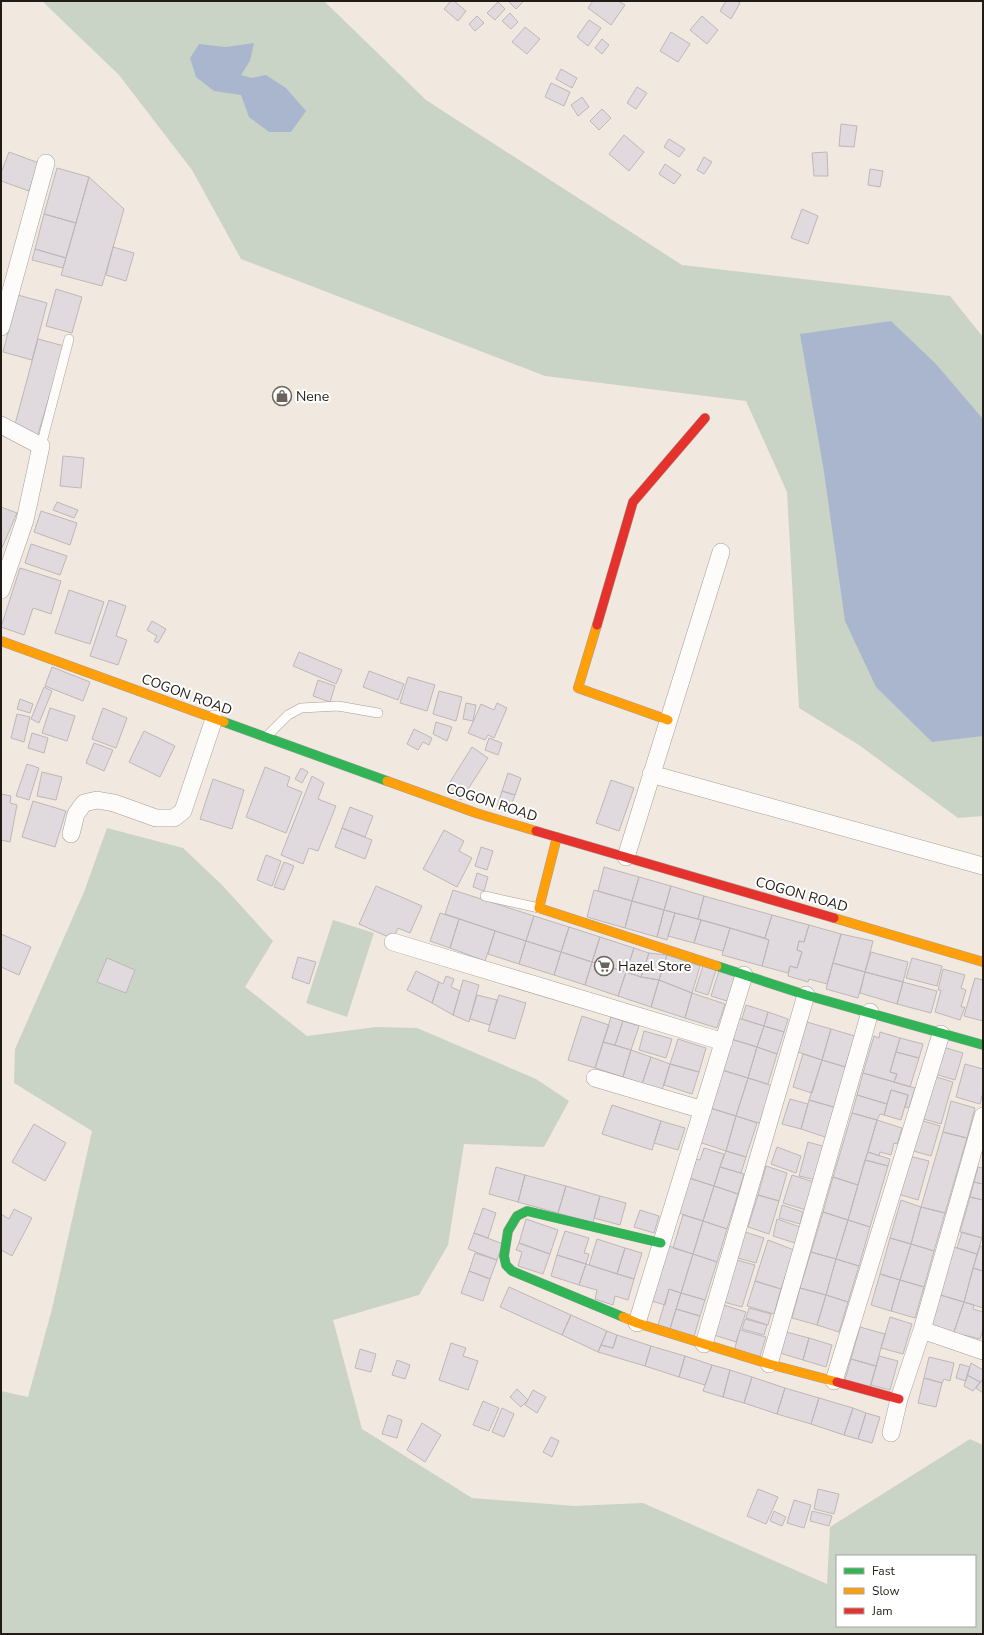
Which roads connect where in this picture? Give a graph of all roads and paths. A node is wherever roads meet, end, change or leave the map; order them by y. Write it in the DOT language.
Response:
graph roads {
  1 [pos="46,163"];
  2 [pos="1,326"];
  3 [pos="69,339"];
  4 [pos="705,418"];
  5 [pos="1,425"];
  6 [pos="41,446"];
  7 [pos="721,552"];
  8 [pos="1,590"];
  9 [pos="1,641"];
  10 [pos="378,713"];
  11 [pos="214,719"];
  12 [pos="668,720"];
  13 [pos="266,737"];
  14 [pos="651,774"];
  15 [pos="71,834"];
  16 [pos="557,838"];
  17 [pos="626,857"];
  18 [pos="983,866"];
  19 [pos="485,896"];
  20 [pos="539,908"];
  21 [pos="393,942"];
  22 [pos="983,962"];
  23 [pos="744,975"];
  24 [pos="806,995"];
  25 [pos="870,1012"];
  26 [pos="941,1034"];
  27 [pos="724,1042"];
  28 [pos="983,1045"];
  29 [pos="595,1078"];
  30 [pos="703,1110"];
  31 [pos="983,1116"];
  32 [pos="661,1243"];
  33 [pos="637,1323"];
  34 [pos="922,1330"];
  35 [pos="704,1344"];
  36 [pos="983,1351"];
  37 [pos="769,1364"];
  38 [pos="834,1382"];
  39 [pos="899,1399"];
  40 [pos="891,1433"];
  1 -- 2 [label="street"];
  3 -- 6 [label="lane"];
  4 -- 12 [label="street"];
  5 -- 6 [label="street"];
  6 -- 8 [label="street"];
  7 -- 12 [label="street"];
  9 -- 11 [label="street, COGON ROAD"];
  10 -- 13 [label="lane"];
  11 -- 13 [label="street, COGON ROAD"];
  11 -- 15 [label="street"];
  12 -- 14 [label="street"];
  13 -- 16 [label="street, COGON ROAD"];
  14 -- 17 [label="street"];
  14 -- 18 [label="street"];
  16 -- 17 [label="street, COGON ROAD"];
  16 -- 20 [label="street"];
  17 -- 22 [label="street, COGON ROAD"];
  19 -- 20 [label="lane"];
  20 -- 23 [label="street"];
  21 -- 27 [label="street"];
  23 -- 24 [label="street"];
  23 -- 27 [label="street"];
  24 -- 25 [label="street"];
  24 -- 35 [label="street"];
  25 -- 26 [label="street"];
  25 -- 37 [label="street"];
  26 -- 28 [label="street"];
  26 -- 38 [label="street"];
  27 -- 30 [label="street"];
  29 -- 30 [label="street"];
  30 -- 32 [label="street"];
  31 -- 34 [label="street"];
  32 -- 33 [label="street"];
  32 -- 33 [label="street"];
  33 -- 35 [label="street"];
  34 -- 36 [label="street"];
  34 -- 39 [label="street"];
  35 -- 37 [label="street"];
  37 -- 38 [label="street"];
  38 -- 39 [label="street"];
  39 -- 40 [label="street"];
}
